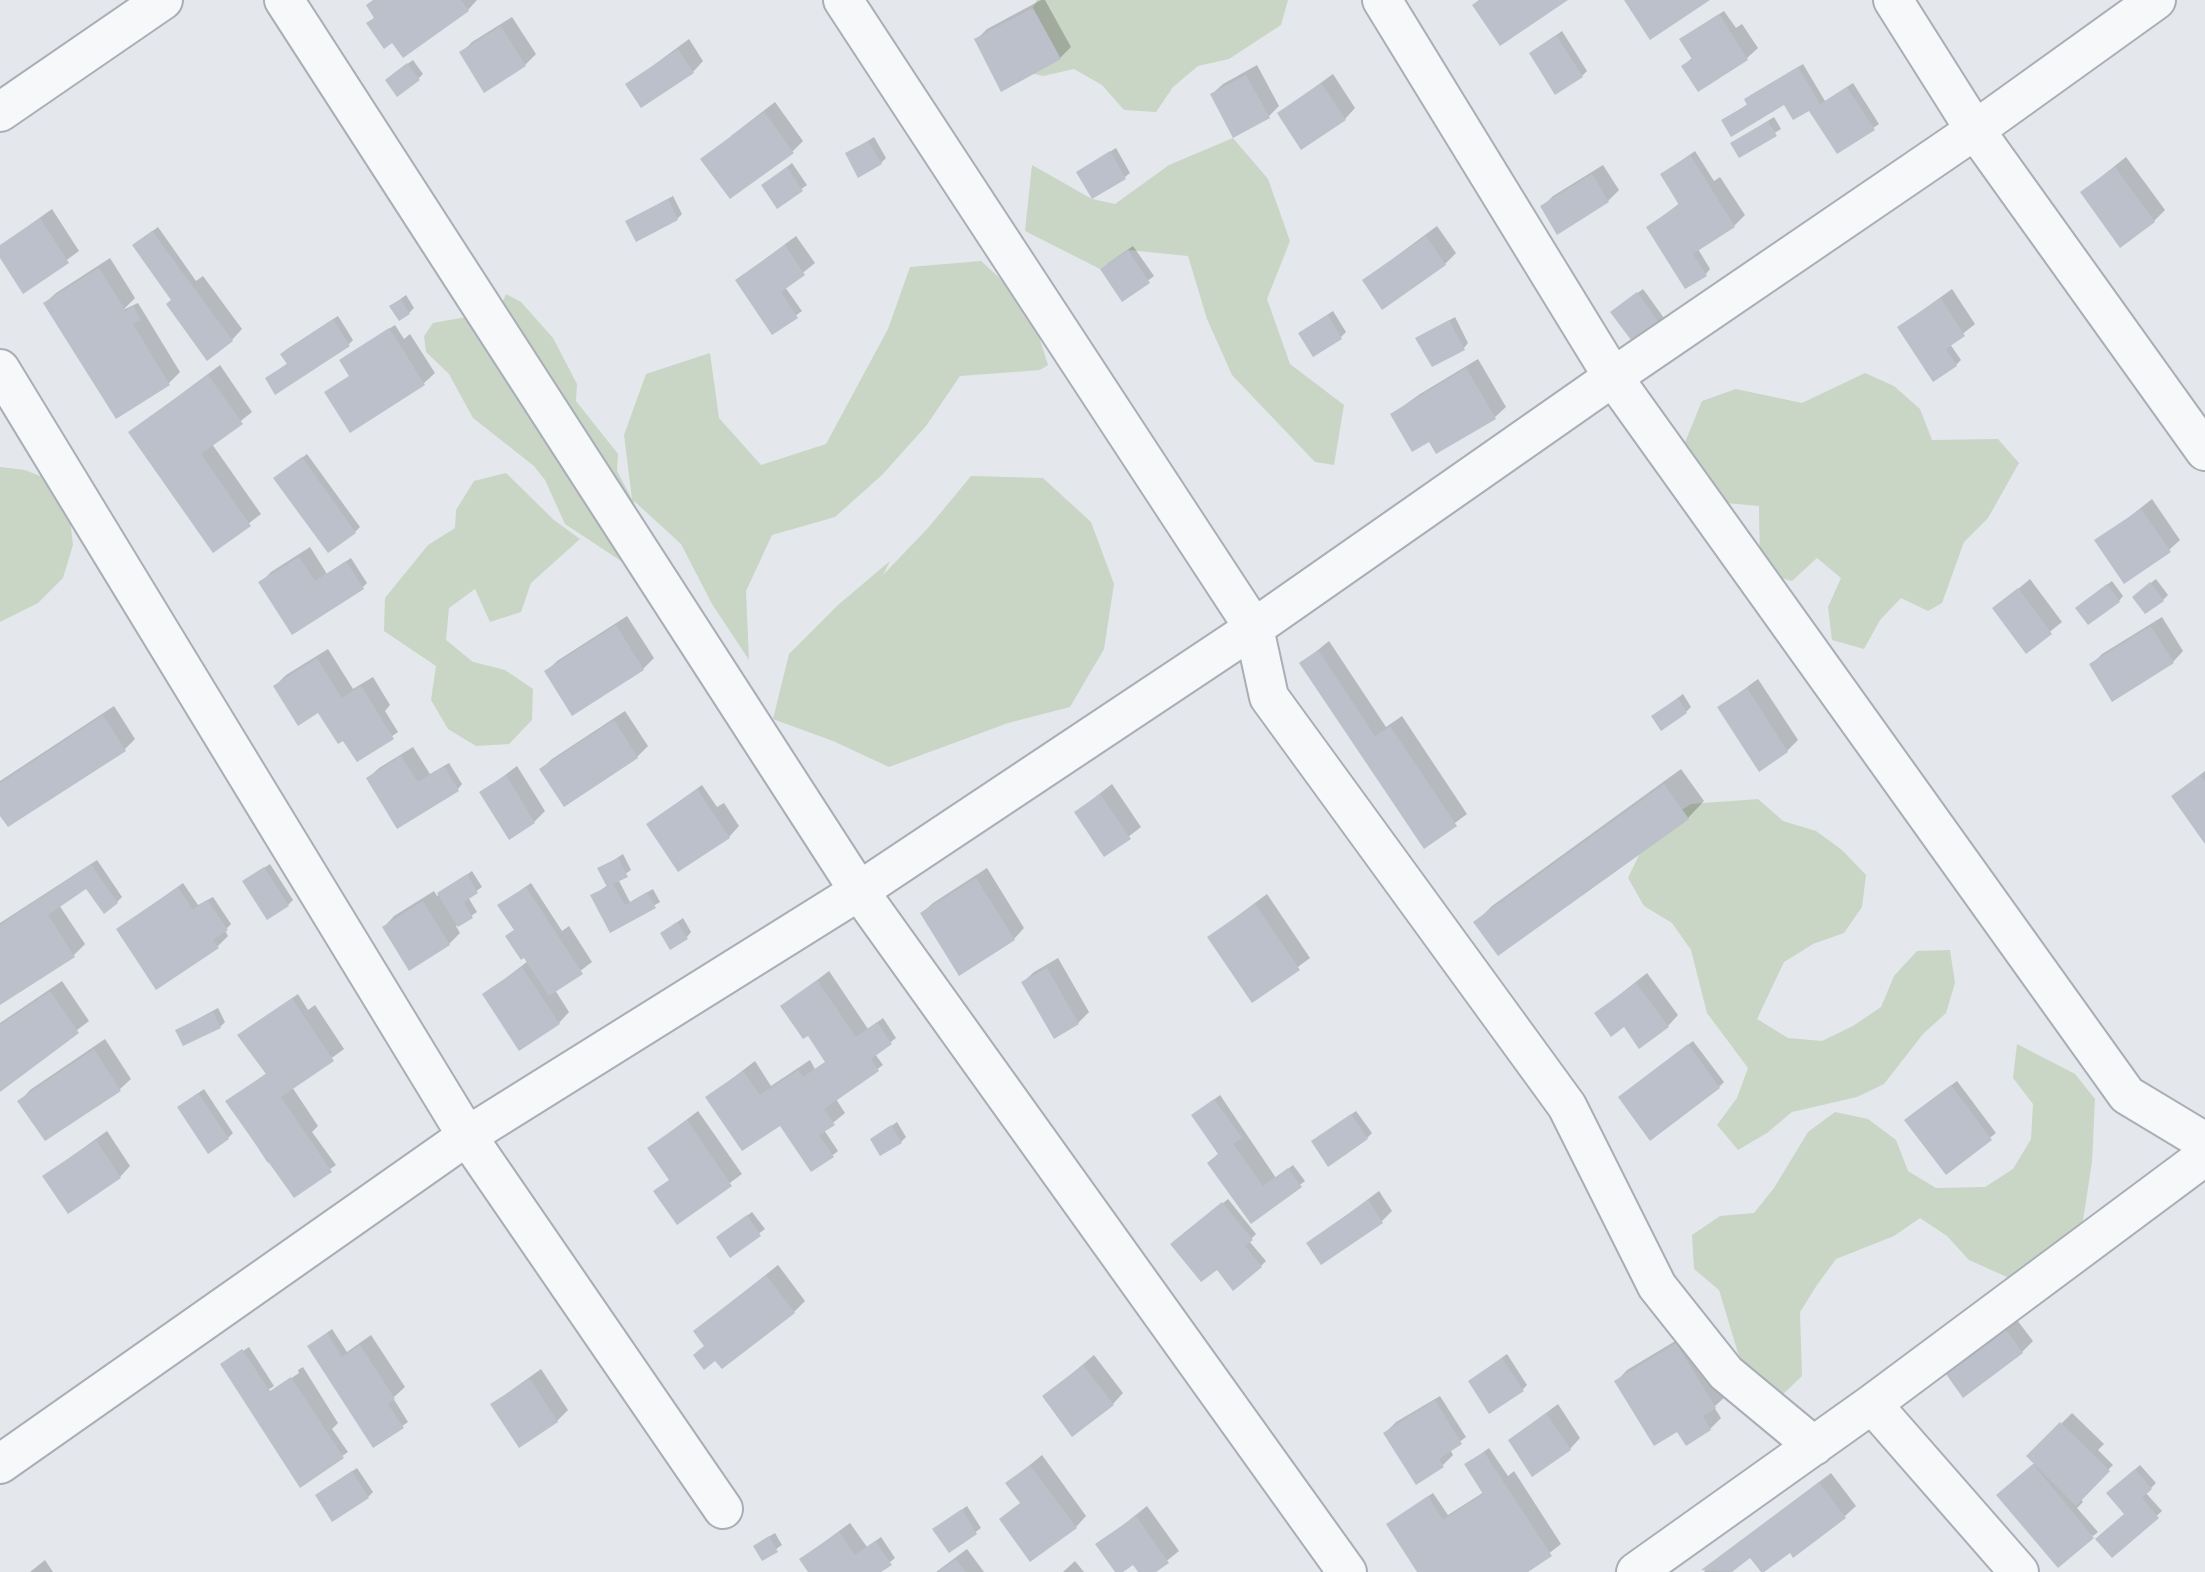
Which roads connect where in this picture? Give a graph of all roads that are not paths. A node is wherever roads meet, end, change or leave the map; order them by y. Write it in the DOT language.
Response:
graph roads {
  1 [pos="163,0"];
  2 [pos="284,0"];
  3 [pos="843,0"];
  4 [pos="1382,0"];
  5 [pos="1893,0"];
  6 [pos="2156,0"];
  7 [pos="0,112"];
  8 [pos="1975,130"];
  9 [pos="0,369"];
  10 [pos="1613,377"];
  11 [pos="2205,451"];
  12 [pos="1254,628"];
  13 [pos="859,891"];
  14 [pos="467,1136"];
  15 [pos="2205,1142"];
  16 [pos="2205,1156"];
  17 [pos="1872,1404"];
  18 [pos="1814,1446"];
  19 [pos="0,1464"];
  20 [pos="723,1509"];
  21 [pos="1347,1572"];
  22 [pos="1636,1572"];
  23 [pos="2019,1572"];
  1 -- 7 [label="street"];
  2 -- 13 [label="street"];
  3 -- 12 [label="street"];
  4 -- 10 [label="street"];
  5 -- 8 [label="street"];
  6 -- 8 [label="street"];
  8 -- 10 [label="street"];
  8 -- 11 [label="street"];
  9 -- 14 [label="street"];
  10 -- 12 [label="street"];
  10 -- 15 [label="street"];
  12 -- 13 [label="street"];
  12 -- 18 [label="street"];
  13 -- 14 [label="street"];
  13 -- 21 [label="street"];
  14 -- 19 [label="street"];
  14 -- 20 [label="street"];
  16 -- 17 [label="street"];
  17 -- 18 [label="street"];
  17 -- 23 [label="street"];
  18 -- 22 [label="street"];
}
